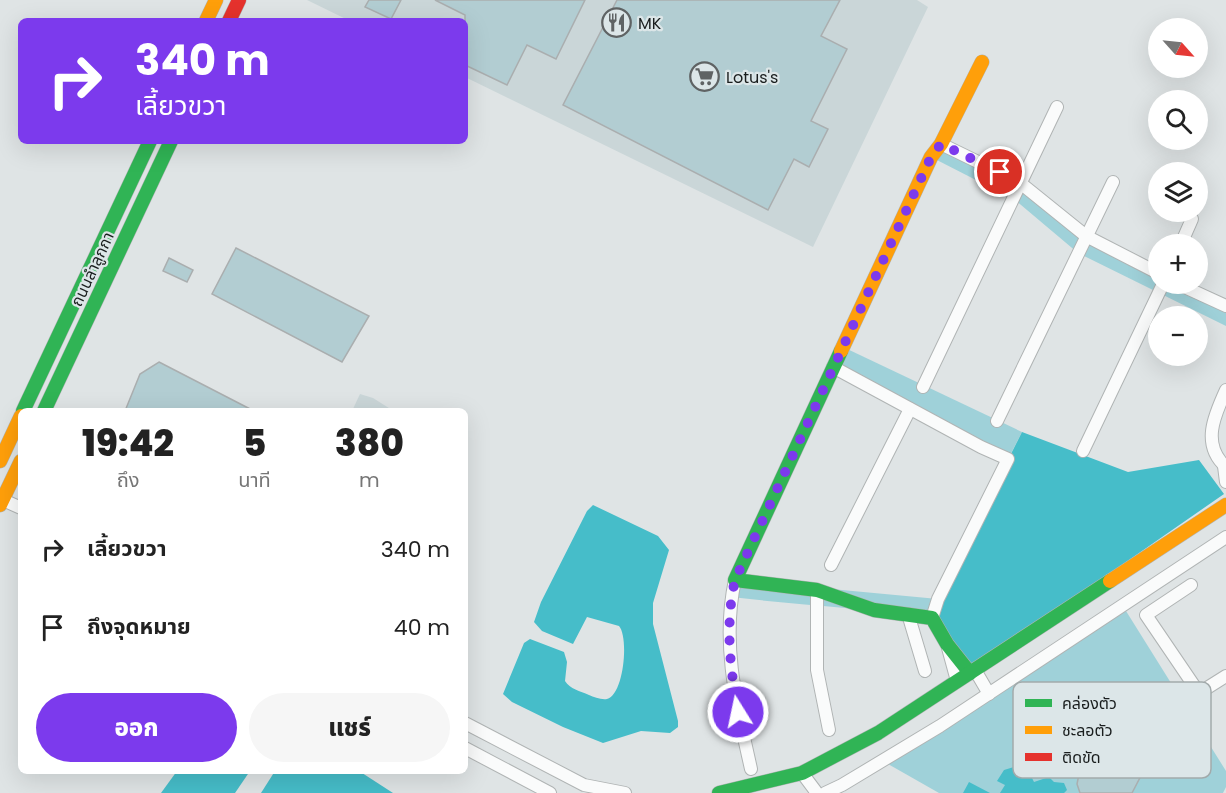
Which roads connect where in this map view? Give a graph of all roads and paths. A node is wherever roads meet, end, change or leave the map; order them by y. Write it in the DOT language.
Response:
graph roads {
  1 [pos="216,0"];
  2 [pos="239,0"];
  3 [pos="207,18"];
  4 [pos="230,18"];
  5 [pos="982,62"];
  6 [pos="1057,107"];
  7 [pos="149,144"];
  8 [pos="170,144"];
  9 [pos="941,144"];
  10 [pos="1019,182"];
  11 [pos="1113,182"];
  12 [pos="1086,236"];
  13 [pos="1148,268"];
  14 [pos="1158,294"];
  15 [pos="1200,294"];
  16 [pos="1226,306"];
  17 [pos="833,367"];
  18 [pos="923,387"];
  19 [pos="1226,390"];
  20 [pos="25,408"];
  21 [pos="45,408"];
  22 [pos="910,409"];
  23 [pos="997,421"];
  24 [pos="18,422"];
  25 [pos="1083,451"];
  26 [pos="0,461"];
  27 [pos="1225,466"];
  28 [pos="18,473"];
  29 [pos="1226,482"];
  30 [pos="1,503"];
  31 [pos="1226,504"];
  32 [pos="18,507"];
  33 [pos="1226,537"];
  34 [pos="831,565"];
  35 [pos="735,580"];
  36 [pos="1191,585"];
  37 [pos="817,590"];
  38 [pos="908,614"];
  39 [pos="933,618"];
  40 [pos="947,644"];
  41 [pos="924,671"];
  42 [pos="972,671"];
  43 [pos="1226,676"];
  44 [pos="957,681"];
  45 [pos="1192,682"];
  46 [pos="1211,685"];
  47 [pos="989,694"];
  48 [pos="468,725"];
  49 [pos="829,730"];
  50 [pos="468,750"];
  51 [pos="751,769"];
  52 [pos="802,774"];
  53 [pos="550,793"];
  54 [pos="625,793"];
  55 [pos="719,793"];
  56 [pos="816,793"];
  57 [pos="825,793"];
  1 -- 3 [label="street"];
  2 -- 4 [label="street"];
  5 -- 9 [label="street"];
  6 -- 10 [label="street"];
  7 -- 20 [label="street, ถนนลำลูกกา"];
  8 -- 21 [label="street, ถนนลำลูกกา"];
  9 -- 10 [label="street"];
  9 -- 17 [label="street"];
  10 -- 12 [label="street"];
  10 -- 18 [label="street"];
  11 -- 12 [label="street"];
  12 -- 13 [label="street"];
  12 -- 23 [label="street"];
  14 -- 25 [label="street"];
  15 -- 16 [label="street"];
  17 -- 22 [label="street"];
  17 -- 35 [label="street"];
  19 -- 27 [label="street"];
  22 -- 34 [label="street"];
  22 -- 39 [label="street"];
  24 -- 26 [label="street"];
  27 -- 29 [label="street"];
  28 -- 30 [label="street"];
  30 -- 32 [label="street"];
  31 -- 42 [label="street"];
  33 -- 47 [label="street"];
  35 -- 37 [label="street"];
  35 -- 51 [label="street"];
  36 -- 45 [label="street"];
  37 -- 38 [label="street"];
  37 -- 49 [label="street"];
  38 -- 39 [label="street"];
  38 -- 41 [label="street"];
  39 -- 40 [label="street"];
  40 -- 42 [label="street"];
  40 -- 44 [label="street"];
  42 -- 44 [label="street"];
  42 -- 47 [label="street"];
  43 -- 46 [label="street"];
  44 -- 52 [label="street"];
  47 -- 57 [label="street"];
  48 -- 54 [label="street"];
  50 -- 53 [label="street"];
  52 -- 55 [label="street"];
  52 -- 56 [label="street"];
}
